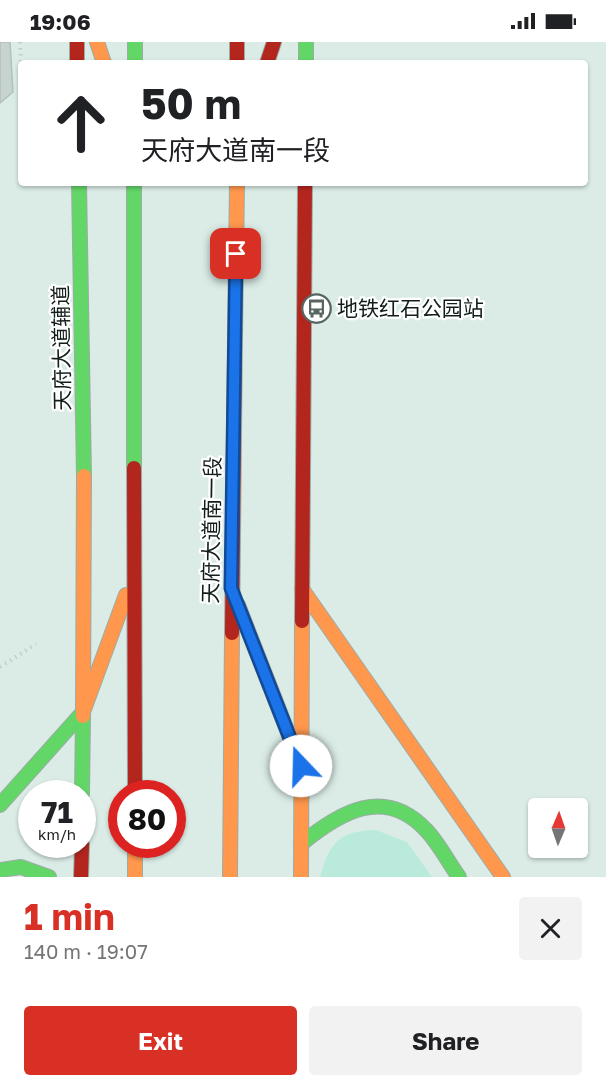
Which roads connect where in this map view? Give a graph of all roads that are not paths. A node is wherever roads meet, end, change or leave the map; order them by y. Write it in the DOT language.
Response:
graph roads {
  1 [pos="77,42"];
  2 [pos="97,42"];
  3 [pos="135,42"];
  4 [pos="237,42"];
  5 [pos="274,42"];
  6 [pos="306,42"];
  7 [pos="77,60"];
  8 [pos="103,60"];
  9 [pos="135,60"];
  10 [pos="237,60"];
  11 [pos="268,60"];
  12 [pos="306,60"];
  13 [pos="79,186"];
  14 [pos="134,186"];
  15 [pos="237,186"];
  16 [pos="305,189"];
  17 [pos="134,573"];
  18 [pos="231,588"];
  19 [pos="302,589"];
  20 [pos="83,712"];
  21 [pos="301,766"];
  22 [pos="82,780"];
  23 [pos="135,780"];
  24 [pos="0,806"];
  25 [pos="301,844"];
  26 [pos="82,858"];
  27 [pos="135,858"];
  28 [pos="0,870"];
  29 [pos="49,877"];
  30 [pos="81,877"];
  31 [pos="135,877"];
  32 [pos="230,877"];
  33 [pos="301,877"];
  34 [pos="459,877"];
  35 [pos="503,877"];
  1 -- 7 [label="main road"];
  2 -- 8 [label="main road"];
  3 -- 9 [label="main road"];
  4 -- 10 [label="main road"];
  5 -- 11 [label="main road"];
  6 -- 12 [label="main road"];
  13 -- 20 [label="main road, 天府大道辅道"];
  14 -- 17 [label="main road"];
  15 -- 18 [label="main road, 天府大道南一段"];
  16 -- 19 [label="main road"];
  17 -- 20 [label="main road"];
  17 -- 23 [label="main road"];
  18 -- 21 [label="main road"];
  18 -- 32 [label="main road, 天府大道南一段"];
  19 -- 21 [label="main road"];
  19 -- 35 [label="main road"];
  20 -- 22 [label="main road, 天府大道辅道"];
  20 -- 24 [label="main road"];
  21 -- 25 [label="main road"];
  25 -- 33 [label="main road"];
  25 -- 34 [label="main road"];
  26 -- 30 [label="main road"];
  27 -- 31 [label="main road"];
  28 -- 29 [label="main road"];
}
